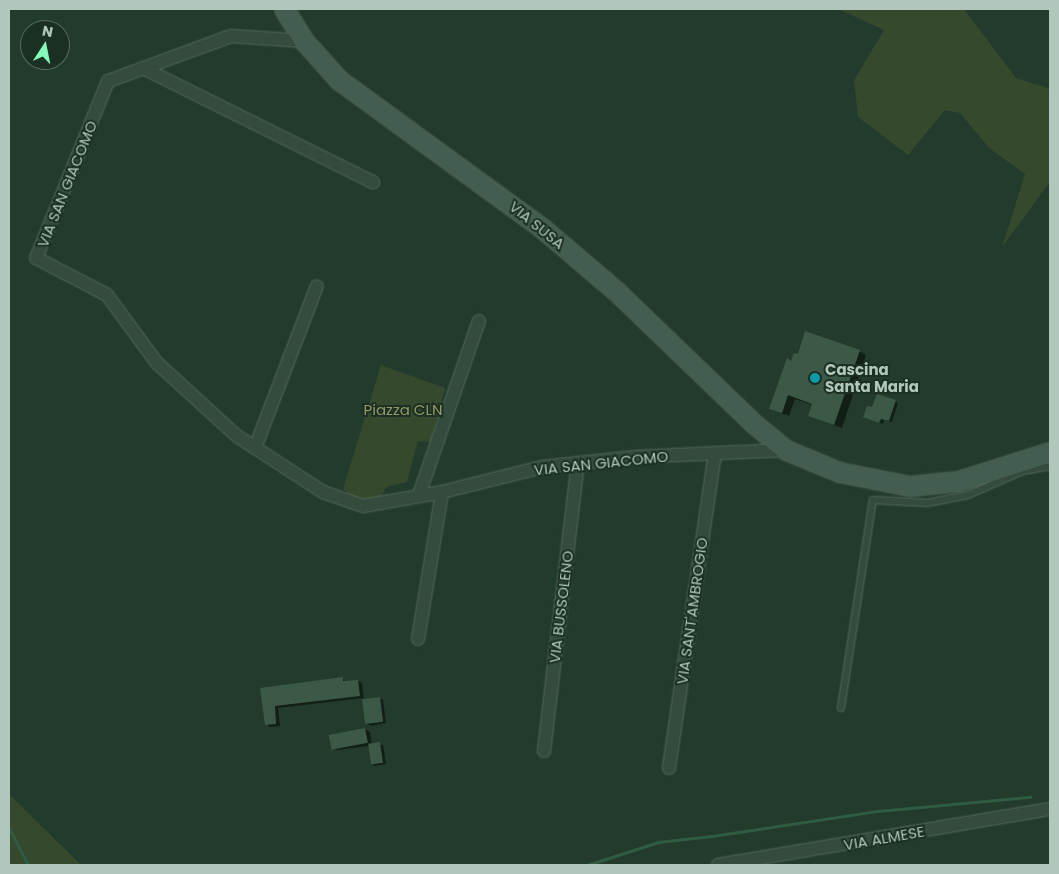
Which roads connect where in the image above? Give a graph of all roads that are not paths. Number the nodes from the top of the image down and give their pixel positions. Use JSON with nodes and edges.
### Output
{"nodes":[{"id":1,"x":284,"y":9,"type":"edge"},
{"id":2,"x":304,"y":41,"type":"junction"},
{"id":3,"x":143,"y":68,"type":"junction"},
{"id":4,"x":373,"y":182,"type":"dead end"},
{"id":5,"x":317,"y":286,"type":"dead end"},
{"id":6,"x":479,"y":321,"type":"dead end"},
{"id":7,"x":255,"y":448,"type":"junction"},
{"id":8,"x":786,"y":450,"type":"junction"},
{"id":9,"x":1050,"y":452,"type":"edge"},
{"id":10,"x":714,"y":454,"type":"junction"},
{"id":11,"x":578,"y":463,"type":"junction"},
{"id":12,"x":1050,"y":466,"type":"edge"},
{"id":13,"x":442,"y":492,"type":"junction"},
{"id":14,"x":419,"y":495,"type":"junction"},
{"id":15,"x":418,"y":639,"type":"dead end"},
{"id":16,"x":840,"y":708,"type":"dead end"},
{"id":17,"x":544,"y":751,"type":"dead end"},
{"id":18,"x":669,"y":768,"type":"dead end"},
{"id":19,"x":1050,"y":809,"type":"edge"},
{"id":20,"x":718,"y":865,"type":"edge"}],
"edges":[{"from":1,"to":2,"type":"main road","name":"VIA SUSA"},
{"from":2,"to":3,"type":"street","name":"VIA SAN GIACOMO"},
{"from":2,"to":8,"type":"main road","name":"VIA SUSA"},
{"from":3,"to":4,"type":"street"},
{"from":3,"to":7,"type":"street","name":"VIA SAN GIACOMO"},
{"from":5,"to":7,"type":"street"},
{"from":6,"to":14,"type":"street"},
{"from":7,"to":14,"type":"street","name":"VIA SAN GIACOMO"},
{"from":8,"to":9,"type":"main road","name":"VIA SUSA"},
{"from":8,"to":10,"type":"street","name":"VIA SAN GIACOMO"},
{"from":10,"to":11,"type":"street","name":"VIA SAN GIACOMO"},
{"from":10,"to":18,"type":"street","name":"VIA SANT'AMBROGIO"},
{"from":11,"to":13,"type":"street","name":"VIA SAN GIACOMO"},
{"from":11,"to":17,"type":"street","name":"VIA BUSSOLENO"},
{"from":12,"to":16,"type":"lane"},
{"from":13,"to":14,"type":"street","name":"VIA SAN GIACOMO"},
{"from":13,"to":15,"type":"street"},
{"from":19,"to":20,"type":"street","name":"VIA ALMESE"}]}
